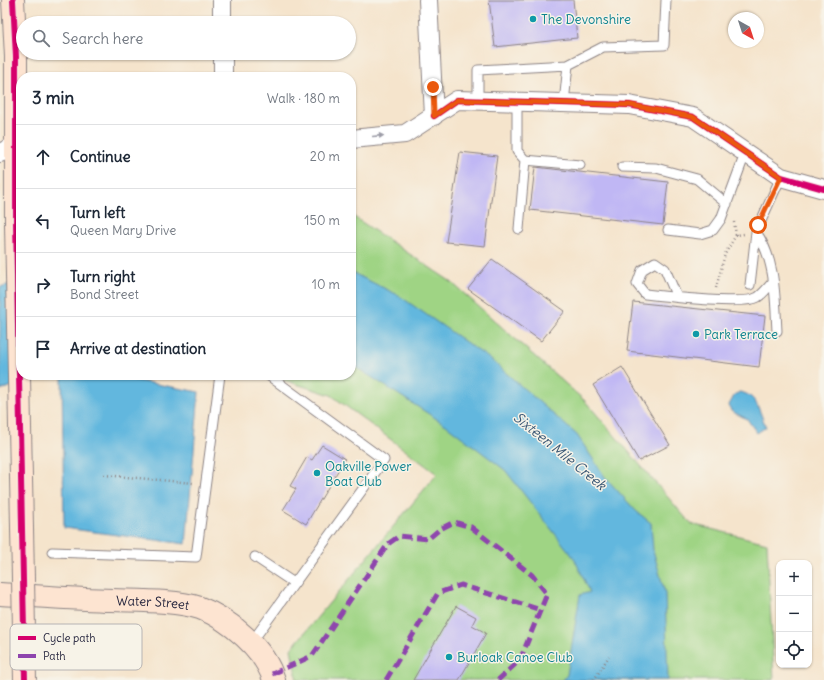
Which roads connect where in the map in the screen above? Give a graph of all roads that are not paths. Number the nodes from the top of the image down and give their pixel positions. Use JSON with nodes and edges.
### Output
{"nodes":[{"id":1,"x":13,"y":0,"type":"edge"},
{"id":2,"x":222,"y":0,"type":"edge"},
{"id":3,"x":428,"y":0,"type":"edge"},
{"id":4,"x":666,"y":0,"type":"edge"},
{"id":5,"x":222,"y":16,"type":"edge"},
{"id":6,"x":223,"y":60,"type":"edge"},
{"id":7,"x":568,"y":65,"type":"junction"},
{"id":8,"x":223,"y":72,"type":"edge"},
{"id":9,"x":478,"y":101,"type":"junction"},
{"id":10,"x":517,"y":102,"type":"junction"},
{"id":11,"x":564,"y":103,"type":"junction"},
{"id":12,"x":434,"y":116,"type":"junction"},
{"id":13,"x":356,"y":139,"type":"edge"},
{"id":14,"x":12,"y":148,"type":"edge"},
{"id":15,"x":745,"y":154,"type":"junction"},
{"id":16,"x":525,"y":160,"type":"junction"},
{"id":17,"x":580,"y":165,"type":"dead end"},
{"id":18,"x":622,"y":167,"type":"dead end"},
{"id":19,"x":781,"y":177,"type":"junction"},
{"id":20,"x":824,"y":189,"type":"edge"},
{"id":21,"x":727,"y":204,"type":"junction"},
{"id":22,"x":16,"y":224,"type":"edge"},
{"id":23,"x":519,"y":229,"type":"dead end"},
{"id":24,"x":668,"y":230,"type":"dead end"},
{"id":25,"x":756,"y":232,"type":"junction"},
{"id":26,"x":773,"y":282,"type":"junction"},
{"id":27,"x":750,"y":285,"type":"dead end"},
{"id":28,"x":677,"y":297,"type":"junction"},
{"id":29,"x":777,"y":331,"type":"dead end"},
{"id":30,"x":19,"y":380,"type":"edge"},
{"id":31,"x":219,"y":380,"type":"edge"},
{"id":32,"x":275,"y":380,"type":"edge"},
{"id":33,"x":52,"y":552,"type":"dead end"},
{"id":34,"x":255,"y":557,"type":"dead end"},
{"id":35,"x":294,"y":584,"type":"junction"},
{"id":36,"x":0,"y":594,"type":"edge"},
{"id":37,"x":24,"y":624,"type":"edge"},
{"id":38,"x":251,"y":643,"type":"junction"},
{"id":39,"x":25,"y":670,"type":"edge"},
{"id":40,"x":25,"y":680,"type":"edge"},
{"id":41,"x":274,"y":680,"type":"edge"}],
"edges":[{"from":1,"to":14,"type":"street"},
{"from":2,"to":5,"type":"street"},
{"from":3,"to":12,"type":"street"},
{"from":4,"to":7,"type":"lane"},
{"from":6,"to":8,"type":"street"},
{"from":7,"to":9,"type":"lane"},
{"from":7,"to":11,"type":"lane"},
{"from":9,"to":10,"type":"street"},
{"from":9,"to":12,"type":"street"},
{"from":10,"to":11,"type":"street"},
{"from":10,"to":16,"type":"lane"},
{"from":11,"to":15,"type":"street"},
{"from":13,"to":12,"type":"street","one_way":true},
{"from":14,"to":22,"type":"street","bridge":true},
{"from":15,"to":19,"type":"street"},
{"from":15,"to":21,"type":"lane"},
{"from":16,"to":17,"type":"lane"},
{"from":16,"to":23,"type":"lane"},
{"from":18,"to":21,"type":"lane"},
{"from":19,"to":20,"type":"street"},
{"from":19,"to":25,"type":"lane"},
{"from":21,"to":24,"type":"lane"},
{"from":25,"to":26,"type":"lane"},
{"from":25,"to":27,"type":"lane"},
{"from":26,"to":28,"type":"lane"},
{"from":26,"to":29,"type":"lane"},
{"from":28,"to":28,"type":"lane"},
{"from":30,"to":37,"type":"street","bridge":true},
{"from":31,"to":33,"type":"lane"},
{"from":32,"to":35,"type":"lane"},
{"from":34,"to":35,"type":"lane"},
{"from":35,"to":38,"type":"lane"},
{"from":36,"to":38,"type":"street","name":"Water Street"},
{"from":38,"to":41,"type":"street","name":"Water Street"},
{"from":39,"to":40,"type":"street","bridge":true}]}
